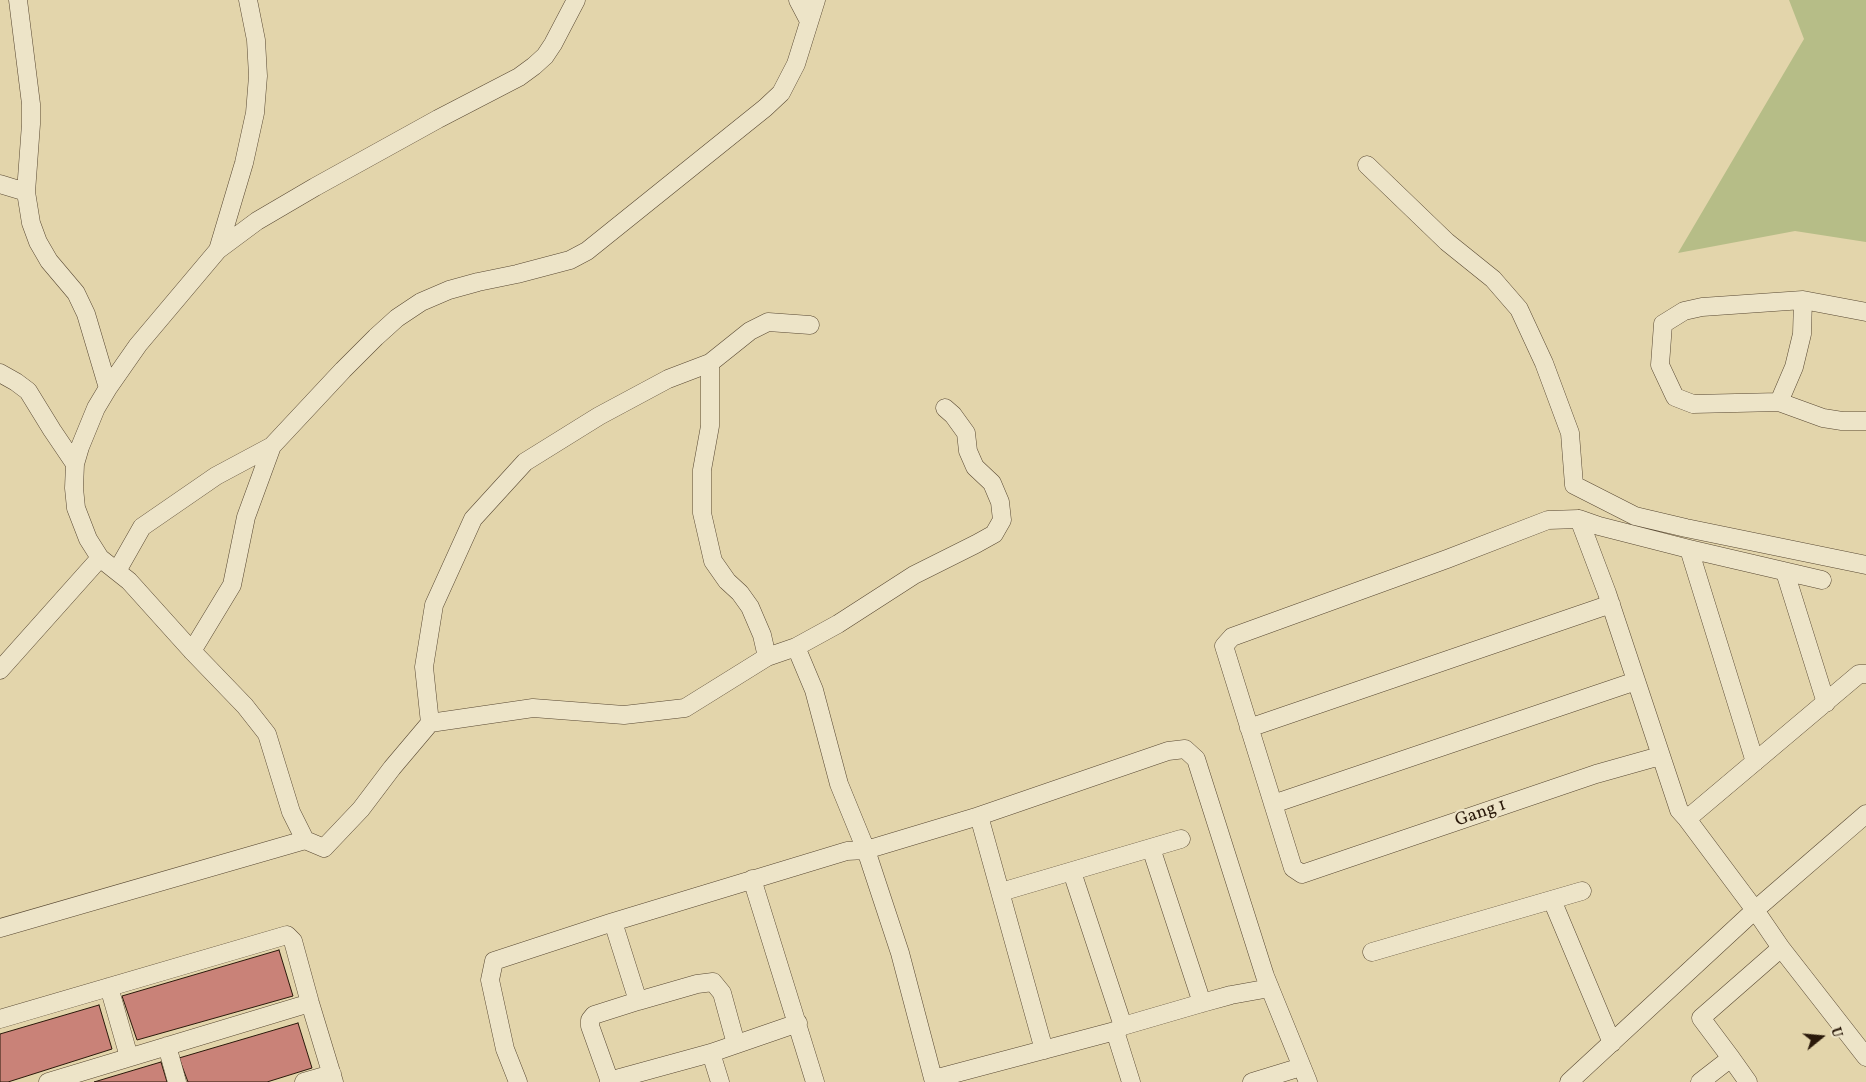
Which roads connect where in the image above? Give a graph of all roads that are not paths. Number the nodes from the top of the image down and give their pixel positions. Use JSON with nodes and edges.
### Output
{"nodes":[{"id":1,"x":18,"y":0,"type":"edge"},
{"id":2,"x":248,"y":0,"type":"edge"},
{"id":3,"x":576,"y":0,"type":"edge"},
{"id":4,"x":798,"y":0,"type":"edge"},
{"id":5,"x":816,"y":0,"type":"edge"},
{"id":6,"x":809,"y":21,"type":"junction"},
{"id":7,"x":1366,"y":164,"type":"dead end"},
{"id":8,"x":0,"y":184,"type":"edge"},
{"id":9,"x":26,"y":192,"type":"junction"},
{"id":10,"x":218,"y":250,"type":"junction"},
{"id":11,"x":1803,"y":300,"type":"junction"},
{"id":12,"x":1866,"y":312,"type":"edge"},
{"id":13,"x":810,"y":325,"type":"dead end"},
{"id":14,"x":710,"y":363,"type":"junction"},
{"id":15,"x":0,"y":374,"type":"edge"},
{"id":16,"x":108,"y":388,"type":"junction"},
{"id":17,"x":1779,"y":402,"type":"junction"},
{"id":18,"x":945,"y":408,"type":"dead end"},
{"id":19,"x":1866,"y":421,"type":"edge"},
{"id":20,"x":272,"y":446,"type":"junction"},
{"id":21,"x":75,"y":464,"type":"junction"},
{"id":22,"x":1579,"y":519,"type":"junction"},
{"id":23,"x":1689,"y":549,"type":"junction"},
{"id":24,"x":100,"y":558,"type":"junction"},
{"id":25,"x":1866,"y":565,"type":"edge"},
{"id":26,"x":117,"y":571,"type":"junction"},
{"id":27,"x":1785,"y":572,"type":"junction"},
{"id":28,"x":1822,"y":580,"type":"dead end"},
{"id":29,"x":1611,"y":604,"type":"junction"},
{"id":30,"x":796,"y":647,"type":"junction"},
{"id":31,"x":192,"y":651,"type":"junction"},
{"id":32,"x":767,"y":657,"type":"junction"},
{"id":33,"x":0,"y":670,"type":"edge"},
{"id":34,"x":1866,"y":674,"type":"edge"},
{"id":35,"x":1636,"y":682,"type":"junction"},
{"id":36,"x":1826,"y":702,"type":"junction"},
{"id":37,"x":430,"y":723,"type":"junction"},
{"id":38,"x":1249,"y":728,"type":"junction"},
{"id":39,"x":1660,"y":756,"type":"junction"},
{"id":40,"x":1755,"y":762,"type":"junction"},
{"id":41,"x":1272,"y":804,"type":"junction"},
{"id":42,"x":1866,"y":814,"type":"edge"},
{"id":43,"x":979,"y":816,"type":"junction"},
{"id":44,"x":1687,"y":819,"type":"junction"},
{"id":45,"x":305,"y":840,"type":"junction"},
{"id":46,"x":1181,"y":840,"type":"dead end"},
{"id":47,"x":1151,"y":848,"type":"junction"},
{"id":48,"x":866,"y":850,"type":"junction"},
{"id":49,"x":1072,"y":872,"type":"junction"},
{"id":50,"x":752,"y":880,"type":"junction"},
{"id":51,"x":1582,"y":891,"type":"dead end"},
{"id":52,"x":1001,"y":892,"type":"junction"},
{"id":53,"x":1552,"y":900,"type":"junction"},
{"id":54,"x":1755,"y":910,"type":"junction"},
{"id":55,"x":613,"y":922,"type":"junction"},
{"id":56,"x":0,"y":928,"type":"edge"},
{"id":57,"x":1781,"y":948,"type":"junction"},
{"id":58,"x":1372,"y":952,"type":"dead end"},
{"id":59,"x":109,"y":987,"type":"junction"},
{"id":60,"x":1270,"y":988,"type":"junction"},
{"id":61,"x":638,"y":1001,"type":"junction"},
{"id":62,"x":310,"y":1003,"type":"junction"},
{"id":63,"x":1202,"y":1003,"type":"junction"},
{"id":64,"x":0,"y":1019,"type":"edge"},
{"id":65,"x":798,"y":1023,"type":"junction"},
{"id":66,"x":1119,"y":1029,"type":"junction"},
{"id":67,"x":1612,"y":1043,"type":"junction"},
{"id":68,"x":736,"y":1044,"type":"junction"},
{"id":69,"x":167,"y":1046,"type":"junction"},
{"id":70,"x":1044,"y":1050,"type":"junction"},
{"id":71,"x":711,"y":1053,"type":"junction"},
{"id":72,"x":130,"y":1057,"type":"junction"},
{"id":73,"x":1866,"y":1057,"type":"edge"},
{"id":74,"x":1731,"y":1058,"type":"junction"},
{"id":75,"x":1304,"y":1074,"type":"edge"},
{"id":76,"x":333,"y":1078,"type":"edge"},
{"id":77,"x":609,"y":1081,"type":"edge"},
{"id":78,"x":934,"y":1081,"type":"edge"},
{"id":79,"x":48,"y":1082,"type":"edge"},
{"id":80,"x":178,"y":1082,"type":"edge"},
{"id":81,"x":304,"y":1082,"type":"edge"},
{"id":82,"x":518,"y":1082,"type":"edge"},
{"id":83,"x":720,"y":1082,"type":"edge"},
{"id":84,"x":815,"y":1082,"type":"edge"},
{"id":85,"x":1131,"y":1082,"type":"edge"},
{"id":86,"x":1252,"y":1082,"type":"edge"},
{"id":87,"x":1569,"y":1082,"type":"edge"},
{"id":88,"x":1700,"y":1082,"type":"edge"},
{"id":89,"x":1748,"y":1082,"type":"edge"}],
"edges":[{"from":1,"to":9,"type":"street"},
{"from":2,"to":10,"type":"street"},
{"from":3,"to":10,"type":"street"},
{"from":4,"to":6,"type":"street"},
{"from":5,"to":6,"type":"street"},
{"from":6,"to":20,"type":"street"},
{"from":7,"to":25,"type":"street"},
{"from":8,"to":9,"type":"street"},
{"from":9,"to":16,"type":"street"},
{"from":10,"to":16,"type":"street"},
{"from":11,"to":12,"type":"street"},
{"from":11,"to":17,"type":"street"},
{"from":11,"to":17,"type":"street"},
{"from":13,"to":14,"type":"street"},
{"from":14,"to":32,"type":"street"},
{"from":14,"to":37,"type":"street"},
{"from":15,"to":21,"type":"street"},
{"from":16,"to":21,"type":"street"},
{"from":17,"to":19,"type":"street"},
{"from":18,"to":30,"type":"street"},
{"from":20,"to":26,"type":"street"},
{"from":20,"to":31,"type":"street"},
{"from":21,"to":24,"type":"street"},
{"from":22,"to":23,"type":"street"},
{"from":22,"to":29,"type":"street"},
{"from":22,"to":38,"type":"street"},
{"from":23,"to":27,"type":"street"},
{"from":23,"to":40,"type":"street"},
{"from":24,"to":26,"type":"street"},
{"from":24,"to":33,"type":"street"},
{"from":26,"to":31,"type":"street"},
{"from":27,"to":28,"type":"street"},
{"from":27,"to":36,"type":"street"},
{"from":29,"to":35,"type":"street"},
{"from":29,"to":38,"type":"street"},
{"from":30,"to":32,"type":"street"},
{"from":30,"to":48,"type":"street"},
{"from":31,"to":45,"type":"street"},
{"from":32,"to":37,"type":"street"},
{"from":34,"to":36,"type":"street"},
{"from":35,"to":39,"type":"street"},
{"from":35,"to":41,"type":"street"},
{"from":36,"to":40,"type":"street"},
{"from":37,"to":45,"type":"street"},
{"from":38,"to":41,"type":"street"},
{"from":39,"to":41,"type":"street","name":"Gang 1"},
{"from":39,"to":44,"type":"street"},
{"from":40,"to":44,"type":"street"},
{"from":42,"to":54,"type":"street"},
{"from":43,"to":48,"type":"street"},
{"from":43,"to":52,"type":"street"},
{"from":43,"to":60,"type":"street"},
{"from":44,"to":54,"type":"street"},
{"from":45,"to":56,"type":"street"},
{"from":46,"to":47,"type":"street"},
{"from":47,"to":49,"type":"street"},
{"from":47,"to":63,"type":"street"},
{"from":48,"to":50,"type":"street"},
{"from":48,"to":78,"type":"street"},
{"from":49,"to":52,"type":"street"},
{"from":49,"to":66,"type":"street"},
{"from":50,"to":55,"type":"street"},
{"from":50,"to":65,"type":"street"},
{"from":51,"to":53,"type":"street"},
{"from":52,"to":70,"type":"street"},
{"from":53,"to":58,"type":"street"},
{"from":53,"to":67,"type":"street"},
{"from":54,"to":57,"type":"street"},
{"from":54,"to":67,"type":"street"},
{"from":55,"to":61,"type":"street"},
{"from":55,"to":82,"type":"street"},
{"from":57,"to":73,"type":"street"},
{"from":57,"to":74,"type":"street"},
{"from":59,"to":62,"type":"street"},
{"from":59,"to":64,"type":"street"},
{"from":59,"to":72,"type":"street"},
{"from":60,"to":63,"type":"street"},
{"from":60,"to":75,"type":"street"},
{"from":61,"to":68,"type":"street"},
{"from":61,"to":77,"type":"street"},
{"from":62,"to":69,"type":"street"},
{"from":62,"to":76,"type":"street"},
{"from":63,"to":66,"type":"street"},
{"from":65,"to":68,"type":"street"},
{"from":65,"to":84,"type":"street"},
{"from":66,"to":70,"type":"street"},
{"from":66,"to":85,"type":"street"},
{"from":67,"to":87,"type":"street"},
{"from":68,"to":71,"type":"street"},
{"from":69,"to":72,"type":"street"},
{"from":69,"to":80,"type":"street"},
{"from":70,"to":78,"type":"street"},
{"from":71,"to":77,"type":"street"},
{"from":71,"to":83,"type":"street"},
{"from":72,"to":79,"type":"street"},
{"from":74,"to":88,"type":"street"},
{"from":74,"to":89,"type":"street"},
{"from":75,"to":86,"type":"street"},
{"from":76,"to":81,"type":"street"}]}
